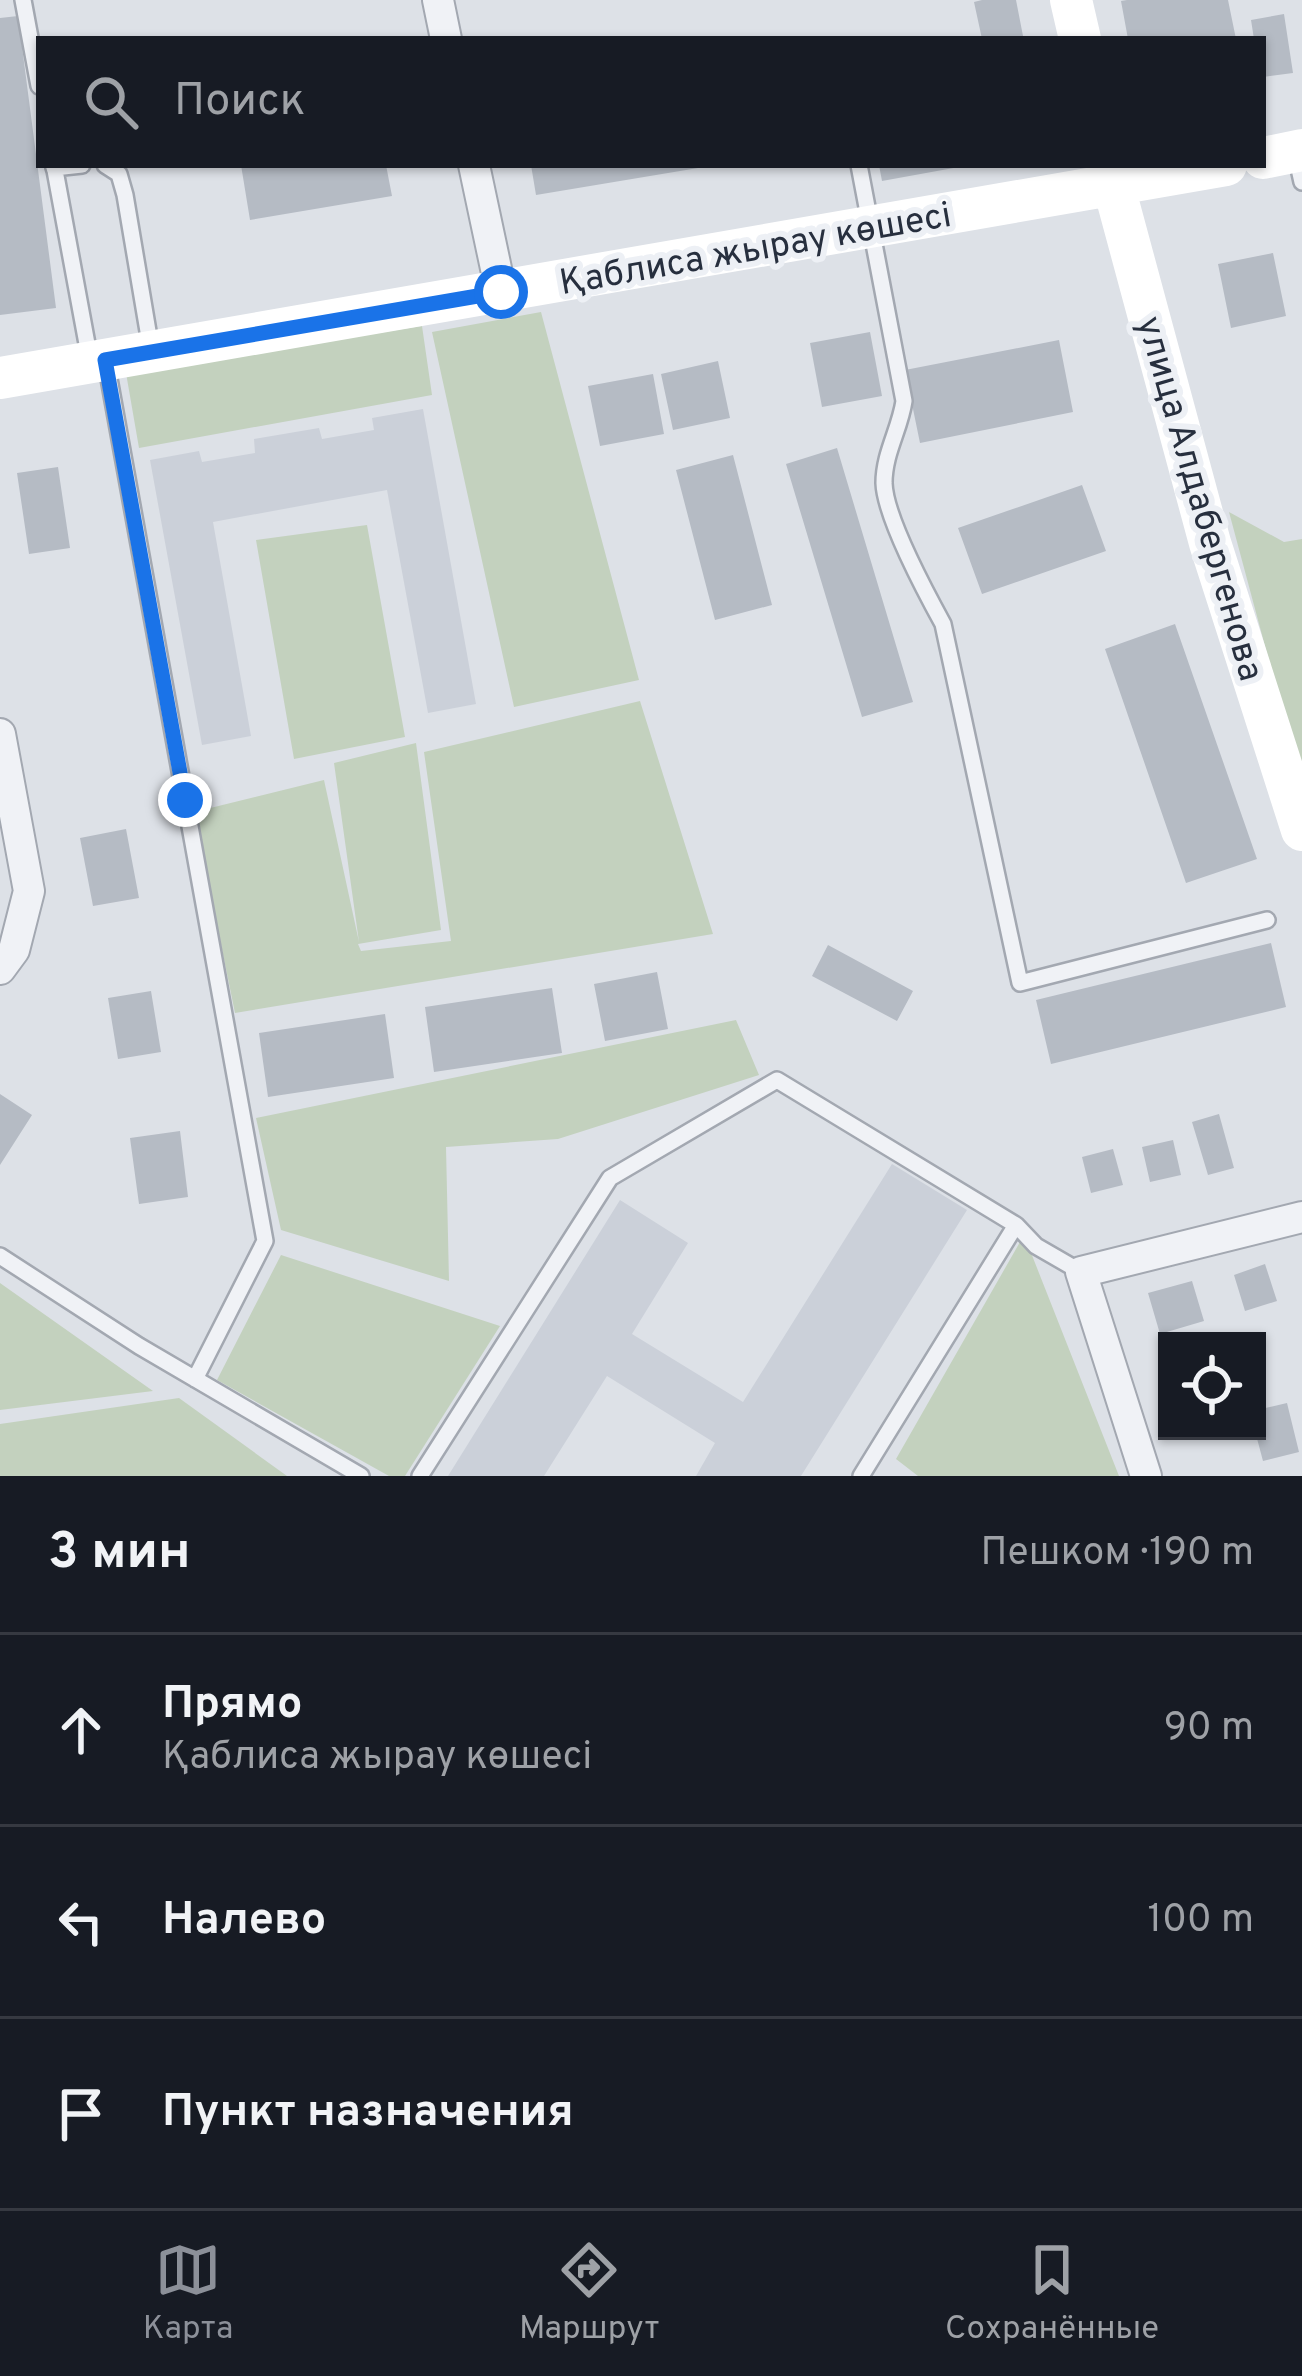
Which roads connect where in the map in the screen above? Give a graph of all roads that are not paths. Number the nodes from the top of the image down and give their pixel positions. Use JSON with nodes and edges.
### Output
{"nodes":[{"id":1,"x":23,"y":0,"type":"edge"},
{"id":2,"x":438,"y":0,"type":"edge"},
{"id":3,"x":1071,"y":0,"type":"edge"},
{"id":4,"x":445,"y":36,"type":"edge"},
{"id":5,"x":1079,"y":36,"type":"edge"},
{"id":6,"x":36,"y":70,"type":"edge"},
{"id":7,"x":54,"y":168,"type":"edge"},
{"id":8,"x":109,"y":168,"type":"edge"},
{"id":9,"x":475,"y":168,"type":"edge"},
{"id":10,"x":860,"y":168,"type":"edge"},
{"id":11,"x":1195,"y":168,"type":"edge"},
{"id":12,"x":1111,"y":176,"type":"edge"},
{"id":13,"x":869,"y":226,"type":"junction"},
{"id":14,"x":501,"y":292,"type":"junction"},
{"id":15,"x":152,"y":352,"type":"junction"},
{"id":16,"x":98,"y":361,"type":"junction"},
{"id":17,"x":0,"y":378,"type":"edge"},
{"id":18,"x":0,"y":734,"type":"edge"},
{"id":19,"x":1292,"y":766,"type":"edge"},
{"id":20,"x":1302,"y":830,"type":"edge"},
{"id":21,"x":14,"y":894,"type":"edge"},
{"id":22,"x":1267,"y":920,"type":"dead end"},
{"id":23,"x":0,"y":969,"type":"edge"},
{"id":24,"x":1302,"y":1217,"type":"edge"},
{"id":25,"x":1016,"y":1225,"type":"junction"},
{"id":26,"x":0,"y":1256,"type":"edge"},
{"id":27,"x":1081,"y":1272,"type":"junction"},
{"id":28,"x":195,"y":1378,"type":"junction"},
{"id":29,"x":865,"y":1474,"type":"edge"},
{"id":30,"x":361,"y":1476,"type":"edge"},
{"id":31,"x":420,"y":1476,"type":"edge"},
{"id":32,"x":1146,"y":1476,"type":"edge"}],
"edges":[{"from":1,"to":6,"type":"lane"},
{"from":2,"to":4,"type":"street"},
{"from":3,"to":5,"type":"street"},
{"from":7,"to":16,"type":"lane"},
{"from":8,"to":15,"type":"lane"},
{"from":9,"to":14,"type":"street"},
{"from":10,"to":13,"type":"lane"},
{"from":11,"to":12,"type":"street","name":"Қаблиса жырау көшесі"},
{"from":12,"to":13,"type":"street","name":"Қаблиса жырау көшесі"},
{"from":12,"to":19,"type":"street","name":"улица Алдабергенова"},
{"from":13,"to":14,"type":"street","name":"Қаблиса жырау көшесі"},
{"from":13,"to":22,"type":"lane"},
{"from":14,"to":15,"type":"street","name":"Қаблиса жырау көшесі"},
{"from":15,"to":16,"type":"street","name":"Қаблиса жырау көшесі"},
{"from":16,"to":17,"type":"street","name":"Қаблиса жырау көшесі"},
{"from":16,"to":28,"type":"lane"},
{"from":18,"to":21,"type":"street"},
{"from":19,"to":20,"type":"street","name":"улица Алдабергенова"},
{"from":21,"to":23,"type":"street"},
{"from":24,"to":27,"type":"street"},
{"from":25,"to":27,"type":"lane"},
{"from":25,"to":29,"type":"lane"},
{"from":25,"to":31,"type":"lane"},
{"from":26,"to":28,"type":"lane"},
{"from":27,"to":32,"type":"street"},
{"from":28,"to":30,"type":"lane"}]}
